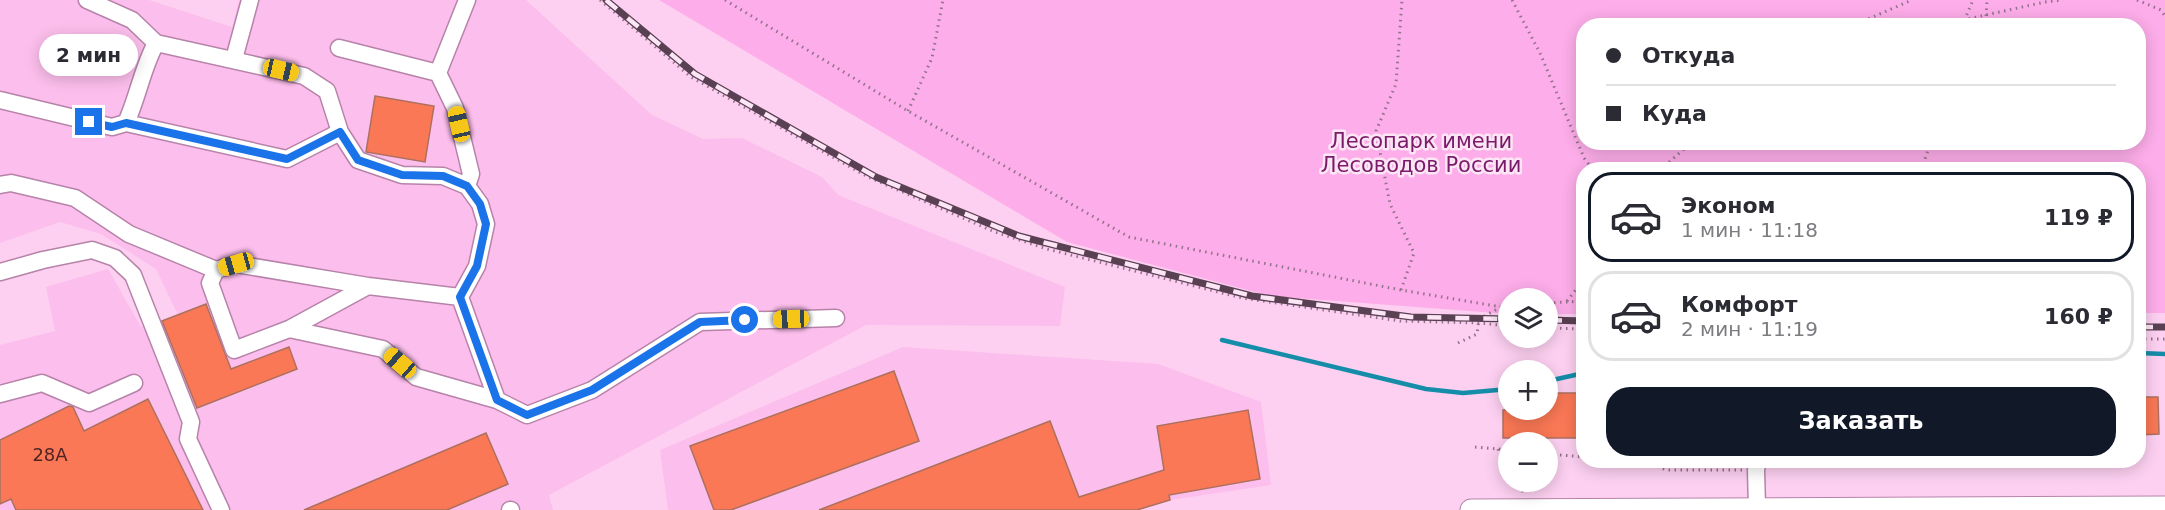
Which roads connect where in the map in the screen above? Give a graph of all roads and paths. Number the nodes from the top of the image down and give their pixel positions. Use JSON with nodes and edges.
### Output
{"nodes":[{"id":1,"x":87,"y":0,"type":"edge"},
{"id":2,"x":250,"y":0,"type":"edge"},
{"id":3,"x":467,"y":0,"type":"edge"},
{"id":4,"x":600,"y":0,"type":"edge"},
{"id":5,"x":725,"y":0,"type":"edge"},
{"id":6,"x":944,"y":0,"type":"edge"},
{"id":7,"x":1402,"y":0,"type":"edge"},
{"id":8,"x":1512,"y":0,"type":"edge"},
{"id":9,"x":1912,"y":0,"type":"edge"},
{"id":10,"x":1973,"y":0,"type":"edge"},
{"id":11,"x":1987,"y":0,"type":"edge"},
{"id":12,"x":2063,"y":0,"type":"edge"},
{"id":13,"x":2137,"y":0,"type":"edge"},
{"id":14,"x":2044,"y":1,"type":"edge"},
{"id":15,"x":2163,"y":10,"type":"edge"},
{"id":16,"x":1986,"y":15,"type":"junction"},
{"id":17,"x":2165,"y":16,"type":"edge"},
{"id":18,"x":1870,"y":18,"type":"edge"},
{"id":19,"x":1964,"y":18,"type":"edge"},
{"id":20,"x":1972,"y":18,"type":"edge"},
{"id":21,"x":156,"y":43,"type":"junction"},
{"id":22,"x":339,"y":48,"type":"dead end"},
{"id":23,"x":234,"y":59,"type":"junction"},
{"id":24,"x":438,"y":73,"type":"junction"},
{"id":25,"x":0,"y":100,"type":"edge"},
{"id":26,"x":908,"y":111,"type":"junction"},
{"id":27,"x":126,"y":123,"type":"junction"},
{"id":28,"x":340,"y":132,"type":"junction"},
{"id":29,"x":1576,"y":139,"type":"edge"},
{"id":30,"x":1683,"y":150,"type":"edge"},
{"id":31,"x":1669,"y":162,"type":"edge"},
{"id":32,"x":0,"y":185,"type":"edge"},
{"id":33,"x":467,"y":186,"type":"junction"},
{"id":34,"x":216,"y":270,"type":"junction"},
{"id":35,"x":0,"y":272,"type":"edge"},
{"id":36,"x":368,"y":286,"type":"junction"},
{"id":37,"x":1401,"y":290,"type":"junction"},
{"id":38,"x":1576,"y":290,"type":"edge"},
{"id":39,"x":460,"y":297,"type":"junction"},
{"id":40,"x":1576,"y":301,"type":"edge"},
{"id":41,"x":1558,"y":302,"type":"edge"},
{"id":42,"x":1567,"y":302,"type":"junction"},
{"id":43,"x":1498,"y":306,"type":"edge"},
{"id":44,"x":1498,"y":309,"type":"edge"},
{"id":45,"x":836,"y":318,"type":"dead end"},
{"id":46,"x":1479,"y":323,"type":"junction"},
{"id":47,"x":1498,"y":325,"type":"edge"},
{"id":48,"x":1558,"y":328,"type":"edge"},
{"id":49,"x":289,"y":329,"type":"junction"},
{"id":50,"x":1576,"y":329,"type":"edge"},
{"id":51,"x":2146,"y":339,"type":"edge"},
{"id":52,"x":2165,"y":339,"type":"edge"},
{"id":53,"x":1458,"y":343,"type":"dead end"},
{"id":54,"x":134,"y":383,"type":"dead end"},
{"id":55,"x":0,"y":394,"type":"edge"},
{"id":56,"x":497,"y":400,"type":"junction"},
{"id":57,"x":1475,"y":447,"type":"dead end"},
{"id":58,"x":1498,"y":449,"type":"edge"},
{"id":59,"x":1558,"y":455,"type":"edge"},
{"id":60,"x":1576,"y":456,"type":"edge"},
{"id":61,"x":1661,"y":468,"type":"edge"},
{"id":62,"x":1702,"y":468,"type":"edge"},
{"id":63,"x":1757,"y":468,"type":"edge"},
{"id":64,"x":2165,"y":507,"type":"edge"},
{"id":65,"x":1757,"y":508,"type":"junction"},
{"id":66,"x":221,"y":510,"type":"edge"},
{"id":67,"x":1471,"y":510,"type":"edge"}],
"edges":[{"from":1,"to":21,"type":"lane"},
{"from":2,"to":23,"type":"lane"},
{"from":3,"to":24,"type":"lane"},
{"from":4,"to":46,"type":"path"},
{"from":5,"to":26,"type":"path"},
{"from":6,"to":26,"type":"path"},
{"from":7,"to":37,"type":"path"},
{"from":8,"to":29,"type":"path"},
{"from":9,"to":18,"type":"path"},
{"from":10,"to":19,"type":"path"},
{"from":11,"to":16,"type":"path"},
{"from":12,"to":14,"type":"path"},
{"from":13,"to":15,"type":"path"},
{"from":14,"to":16,"type":"path"},
{"from":15,"to":17,"type":"path"},
{"from":16,"to":20,"type":"path"},
{"from":21,"to":23,"type":"lane"},
{"from":21,"to":27,"type":"lane"},
{"from":22,"to":24,"type":"lane"},
{"from":23,"to":28,"type":"lane"},
{"from":24,"to":33,"type":"lane"},
{"from":25,"to":27,"type":"lane"},
{"from":26,"to":37,"type":"path"},
{"from":27,"to":28,"type":"lane"},
{"from":28,"to":33,"type":"lane"},
{"from":30,"to":31,"type":"path"},
{"from":32,"to":34,"type":"lane"},
{"from":33,"to":39,"type":"lane"},
{"from":34,"to":36,"type":"lane"},
{"from":34,"to":49,"type":"lane"},
{"from":35,"to":66,"type":"lane"},
{"from":36,"to":39,"type":"lane"},
{"from":36,"to":49,"type":"lane"},
{"from":37,"to":43,"type":"path"},
{"from":38,"to":42,"type":"path"},
{"from":39,"to":56,"type":"lane"},
{"from":40,"to":42,"type":"path"},
{"from":41,"to":42,"type":"path"},
{"from":44,"to":46,"type":"path"},
{"from":45,"to":56,"type":"lane"},
{"from":46,"to":47,"type":"path"},
{"from":46,"to":53,"type":"path"},
{"from":48,"to":50,"type":"path"},
{"from":49,"to":56,"type":"lane"},
{"from":51,"to":52,"type":"path"},
{"from":54,"to":55,"type":"lane"},
{"from":57,"to":58,"type":"path"},
{"from":59,"to":60,"type":"path"},
{"from":61,"to":62,"type":"path"},
{"from":63,"to":65,"type":"lane"},
{"from":64,"to":65,"type":"main road"},
{"from":65,"to":67,"type":"main road"}]}
